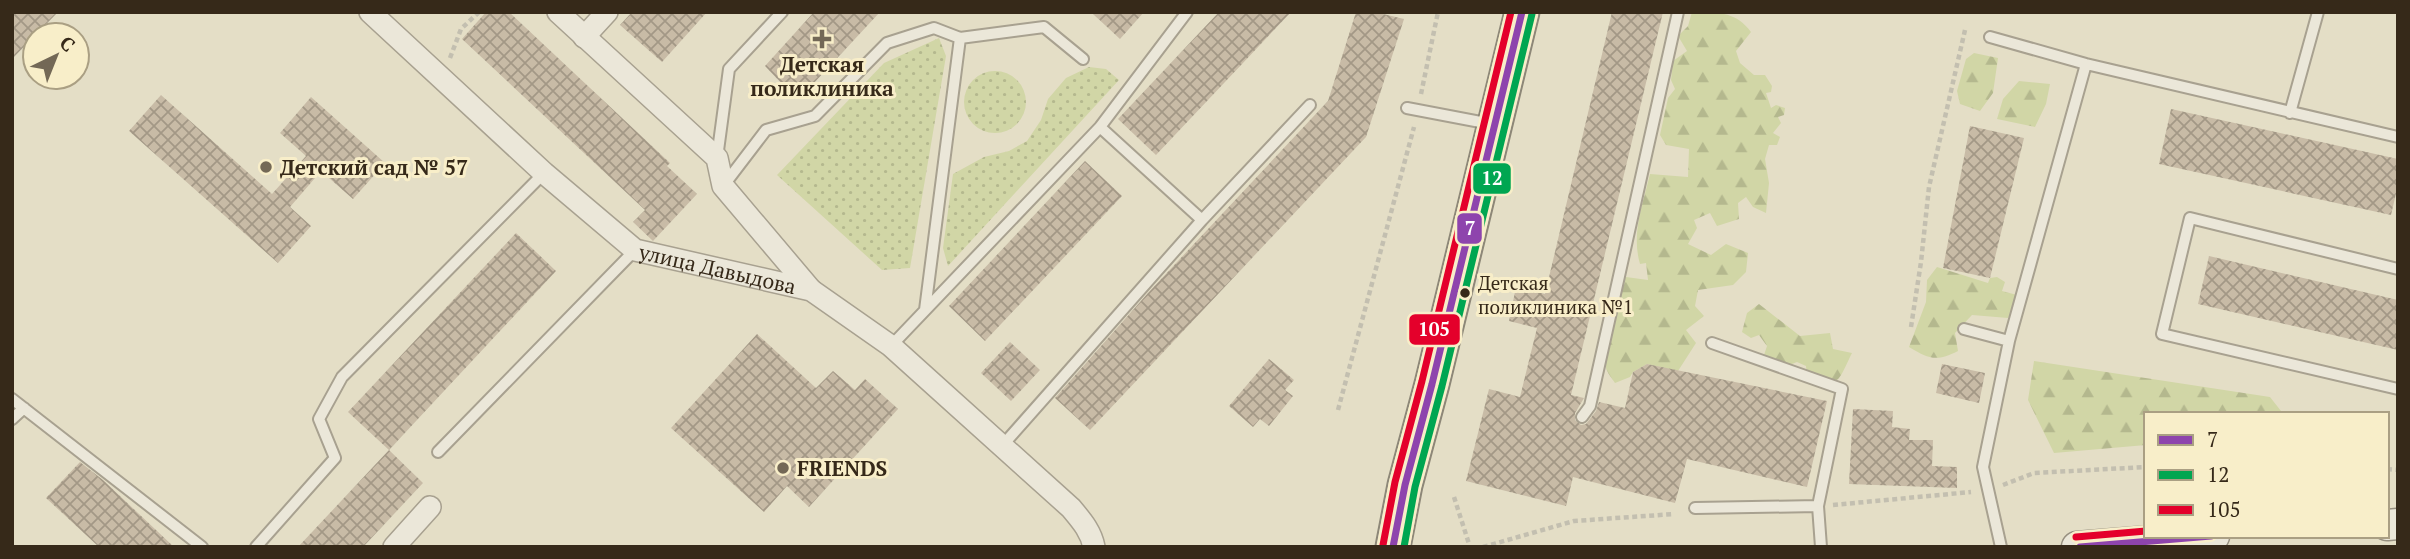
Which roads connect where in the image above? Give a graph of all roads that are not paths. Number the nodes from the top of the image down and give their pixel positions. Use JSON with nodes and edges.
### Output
{"nodes":[{"id":1,"x":370,"y":12,"type":"edge"},
{"id":2,"x":558,"y":12,"type":"edge"},
{"id":3,"x":607,"y":12,"type":"edge"},
{"id":4,"x":782,"y":12,"type":"edge"},
{"id":5,"x":1187,"y":12,"type":"edge"},
{"id":6,"x":1522,"y":12,"type":"edge"},
{"id":7,"x":1678,"y":12,"type":"edge"},
{"id":8,"x":2318,"y":12,"type":"edge"},
{"id":9,"x":584,"y":37,"type":"junction"},
{"id":10,"x":1990,"y":37,"type":"dead end"},
{"id":11,"x":960,"y":38,"type":"junction"},
{"id":12,"x":1083,"y":59,"type":"dead end"},
{"id":13,"x":2086,"y":64,"type":"junction"},
{"id":14,"x":1310,"y":105,"type":"dead end"},
{"id":15,"x":1413,"y":108,"type":"road end"},
{"id":16,"x":2290,"y":113,"type":"junction"},
{"id":17,"x":1494,"y":125,"type":"junction"},
{"id":18,"x":1100,"y":127,"type":"junction"},
{"id":19,"x":2398,"y":136,"type":"edge"},
{"id":20,"x":717,"y":158,"type":"junction"},
{"id":21,"x":544,"y":173,"type":"junction"},
{"id":22,"x":723,"y":186,"type":"junction"},
{"id":23,"x":1202,"y":220,"type":"junction"},
{"id":24,"x":635,"y":250,"type":"junction"},
{"id":25,"x":2398,"y":270,"type":"edge"},
{"id":26,"x":811,"y":290,"type":"junction"},
{"id":27,"x":925,"y":310,"type":"junction"},
{"id":28,"x":1964,"y":329,"type":"dead end"},
{"id":29,"x":2009,"y":341,"type":"junction"},
{"id":30,"x":1712,"y":343,"type":"dead end"},
{"id":31,"x":891,"y":346,"type":"junction"},
{"id":32,"x":2398,"y":389,"type":"edge"},
{"id":33,"x":12,"y":399,"type":"edge"},
{"id":34,"x":24,"y":408,"type":"junction"},
{"id":35,"x":1582,"y":417,"type":"dead end"},
{"id":36,"x":12,"y":419,"type":"edge"},
{"id":37,"x":1002,"y":446,"type":"junction"},
{"id":38,"x":438,"y":452,"type":"dead end"},
{"id":39,"x":1818,"y":506,"type":"junction"},
{"id":40,"x":430,"y":507,"type":"dead end"},
{"id":41,"x":1695,"y":508,"type":"dead end"},
{"id":42,"x":2199,"y":538,"type":"edge"},
{"id":43,"x":2162,"y":543,"type":"edge"},
{"id":44,"x":1092,"y":544,"type":"edge"},
{"id":45,"x":202,"y":547,"type":"edge"},
{"id":46,"x":256,"y":547,"type":"edge"},
{"id":47,"x":394,"y":547,"type":"edge"},
{"id":48,"x":1393,"y":547,"type":"edge"},
{"id":49,"x":1821,"y":547,"type":"edge"},
{"id":50,"x":2001,"y":547,"type":"edge"},
{"id":51,"x":2077,"y":547,"type":"edge"}],
"edges":[{"from":1,"to":21,"type":"street","name":"улица Давыдова"},
{"from":2,"to":9,"type":"street"},
{"from":3,"to":9,"type":"street"},
{"from":4,"to":20,"type":"lane"},
{"from":5,"to":18,"type":"lane"},
{"from":6,"to":17,"type":"main road"},
{"from":7,"to":35,"type":"lane"},
{"from":8,"to":16,"type":"lane"},
{"from":9,"to":20,"type":"street"},
{"from":10,"to":13,"type":"lane"},
{"from":11,"to":12,"type":"lane"},
{"from":11,"to":22,"type":"lane"},
{"from":11,"to":27,"type":"lane"},
{"from":13,"to":16,"type":"lane"},
{"from":13,"to":29,"type":"lane"},
{"from":14,"to":23,"type":"lane"},
{"from":15,"to":17,"type":"lane"},
{"from":16,"to":19,"type":"lane"},
{"from":17,"to":48,"type":"main road"},
{"from":18,"to":23,"type":"lane"},
{"from":18,"to":27,"type":"lane"},
{"from":20,"to":22,"type":"street"},
{"from":21,"to":24,"type":"street","name":"улица Давыдова"},
{"from":21,"to":46,"type":"lane"},
{"from":22,"to":26,"type":"street"},
{"from":23,"to":37,"type":"lane"},
{"from":24,"to":26,"type":"street","name":"улица Давыдова"},
{"from":24,"to":38,"type":"lane"},
{"from":25,"to":32,"type":"lane"},
{"from":26,"to":31,"type":"street","name":"улица Давыдова"},
{"from":27,"to":31,"type":"lane"},
{"from":28,"to":29,"type":"lane"},
{"from":29,"to":50,"type":"lane"},
{"from":30,"to":39,"type":"lane"},
{"from":31,"to":37,"type":"street","name":"улица Давыдова"},
{"from":33,"to":34,"type":"lane"},
{"from":34,"to":36,"type":"lane"},
{"from":34,"to":45,"type":"lane"},
{"from":37,"to":44,"type":"street","name":"улица Давыдова"},
{"from":39,"to":41,"type":"lane"},
{"from":39,"to":49,"type":"lane"},
{"from":40,"to":47,"type":"street"},
{"from":42,"to":43,"type":"main road"},
{"from":43,"to":51,"type":"main road"}]}
